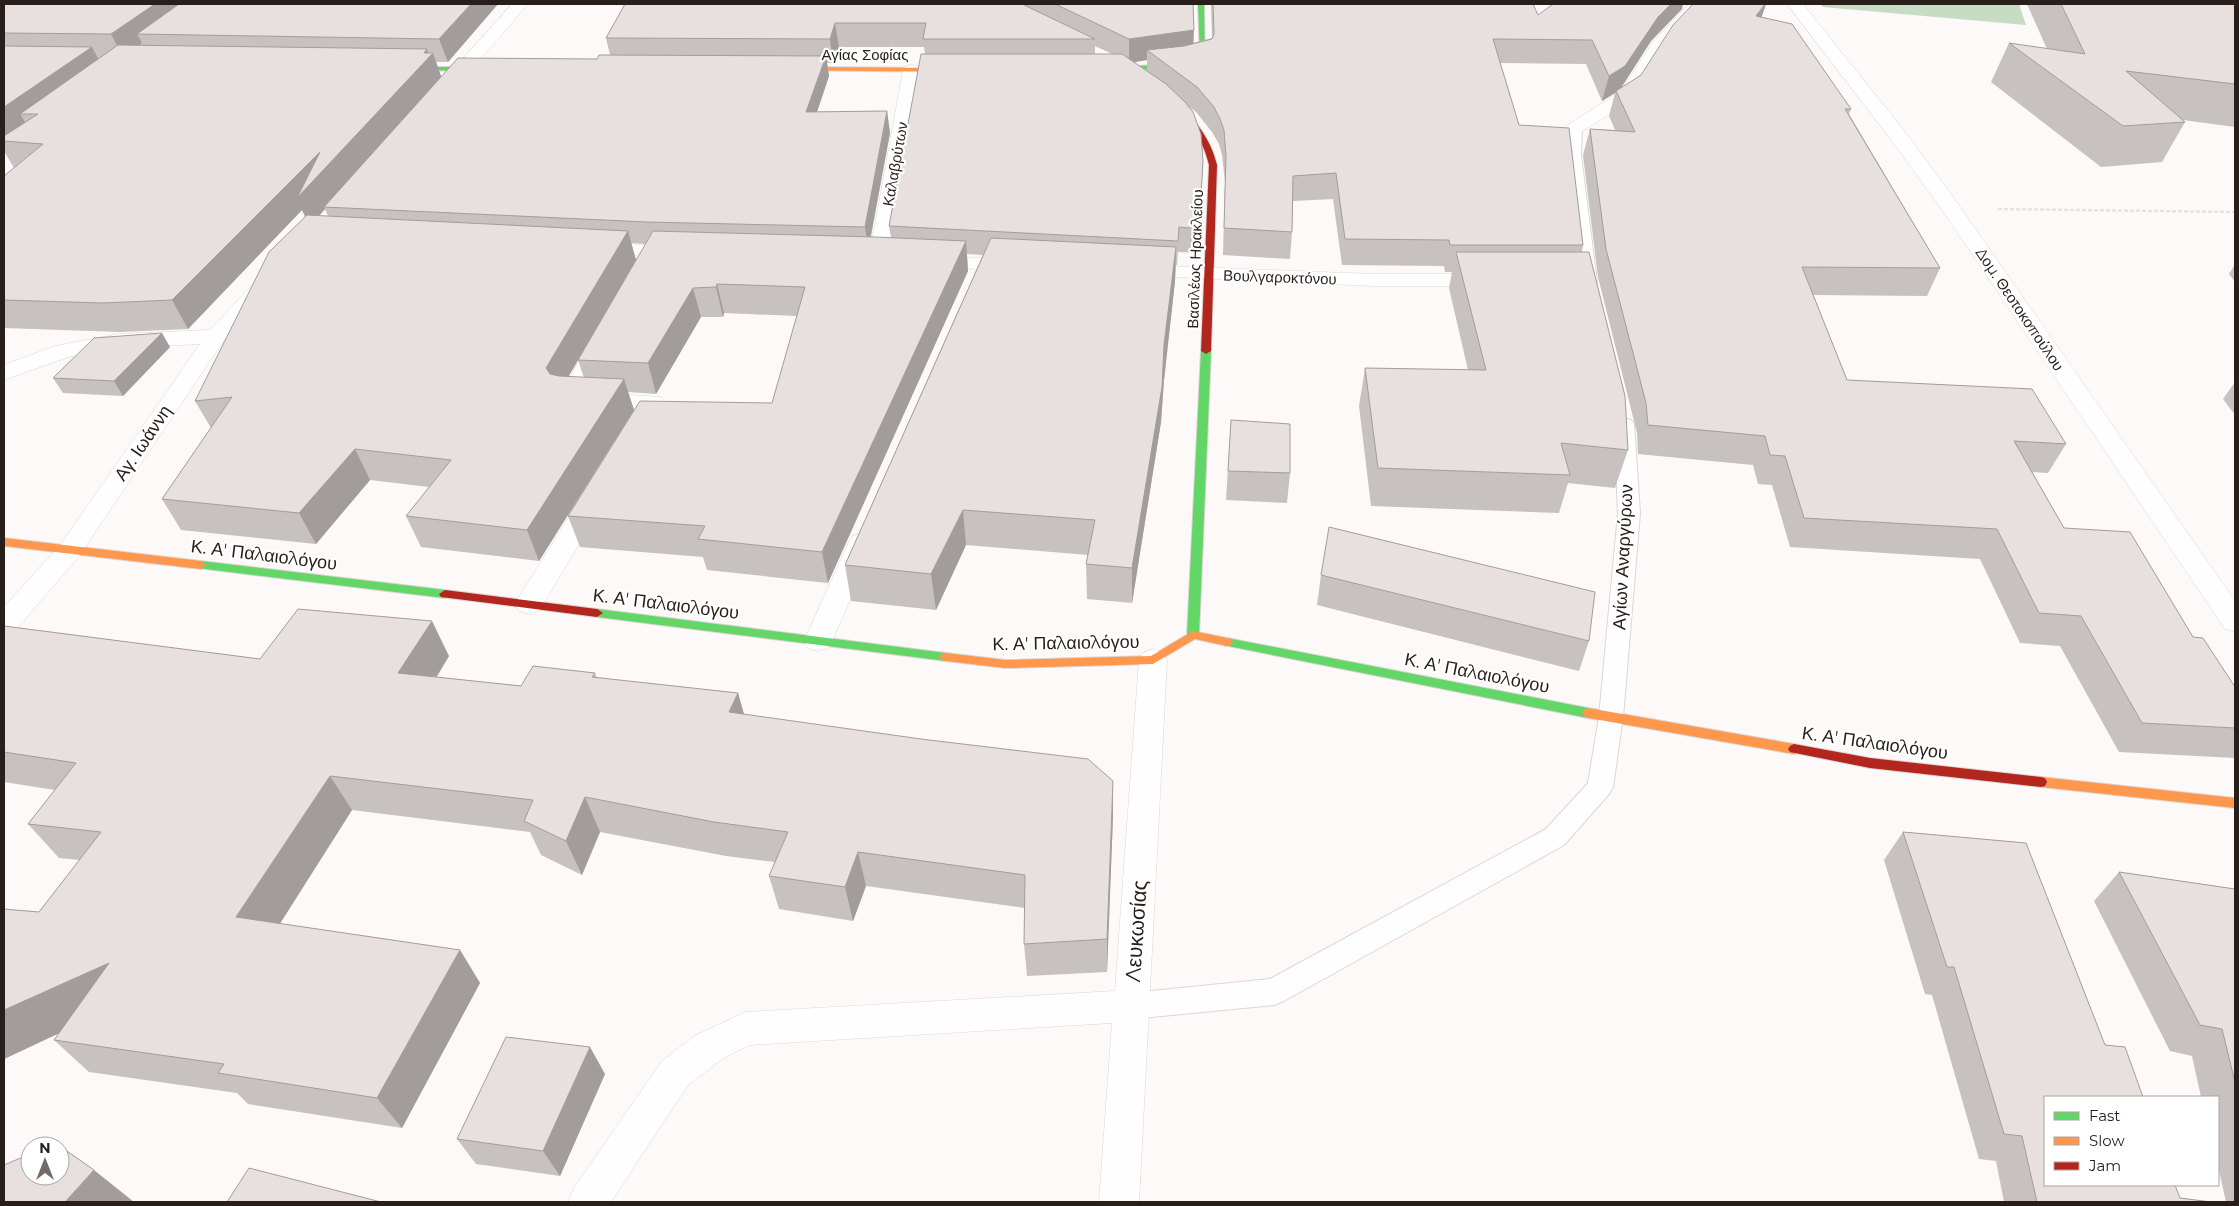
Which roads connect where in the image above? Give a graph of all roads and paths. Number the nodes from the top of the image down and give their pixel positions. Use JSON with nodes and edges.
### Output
{"nodes":[{"id":1,"x":520,"y":4,"type":"edge"},
{"id":2,"x":1201,"y":4,"type":"edge"},
{"id":3,"x":1697,"y":4,"type":"edge"},
{"id":4,"x":1795,"y":4,"type":"edge"},
{"id":5,"x":1100,"y":57,"type":"edge"},
{"id":6,"x":384,"y":68,"type":"edge"},
{"id":7,"x":463,"y":69,"type":"junction"},
{"id":8,"x":503,"y":69,"type":"edge"},
{"id":9,"x":782,"y":69,"type":"edge"},
{"id":10,"x":912,"y":70,"type":"junction"},
{"id":11,"x":970,"y":70,"type":"edge"},
{"id":12,"x":1098,"y":70,"type":"edge"},
{"id":13,"x":1127,"y":70,"type":"junction"},
{"id":14,"x":1142,"y":81,"type":"edge"},
{"id":15,"x":1164,"y":97,"type":"edge"},
{"id":16,"x":437,"y":98,"type":"edge"},
{"id":17,"x":1575,"y":128,"type":"joint"},
{"id":18,"x":1951,"y":208,"type":"junction"},
{"id":19,"x":2235,"y":212,"type":"edge"},
{"id":20,"x":573,"y":248,"type":"edge"},
{"id":21,"x":702,"y":253,"type":"edge"},
{"id":22,"x":1033,"y":267,"type":"edge"},
{"id":23,"x":1122,"y":271,"type":"edge"},
{"id":24,"x":1210,"y":275,"type":"junction"},
{"id":25,"x":274,"y":276,"type":"edge"},
{"id":26,"x":1510,"y":280,"type":"edge"},
{"id":27,"x":1583,"y":286,"type":"edge"},
{"id":28,"x":614,"y":320,"type":"edge"},
{"id":29,"x":216,"y":336,"type":"junction"},
{"id":30,"x":4,"y":374,"type":"edge"},
{"id":31,"x":1619,"y":405,"type":"edge"},
{"id":32,"x":627,"y":444,"type":"edge"},
{"id":33,"x":606,"y":478,"type":"edge"},
{"id":34,"x":870,"y":525,"type":"edge"},
{"id":35,"x":4,"y":542,"type":"edge"},
{"id":36,"x":70,"y":550,"type":"junction"},
{"id":37,"x":529,"y":604,"type":"junction"},
{"id":38,"x":2235,"y":622,"type":"edge"},
{"id":39,"x":4,"y":625,"type":"edge"},
{"id":40,"x":1193,"y":635,"type":"junction"},
{"id":41,"x":818,"y":641,"type":"junction"},
{"id":42,"x":1153,"y":660,"type":"junction"},
{"id":43,"x":1612,"y":717,"type":"junction"},
{"id":44,"x":2235,"y":803,"type":"edge"},
{"id":45,"x":1131,"y":1006,"type":"junction"},
{"id":46,"x":588,"y":1202,"type":"edge"},
{"id":47,"x":1119,"y":1202,"type":"edge"}],
"edges":[{"from":1,"to":7,"type":"street"},
{"from":2,"to":13,"type":"street"},
{"from":3,"to":17,"type":"street"},
{"from":4,"to":18,"type":"street","name":"Δομ. Θεοτοκοπούλου"},
{"from":5,"to":13,"type":"street"},
{"from":6,"to":7,"type":"street"},
{"from":7,"to":8,"type":"street"},
{"from":7,"to":16,"type":"street"},
{"from":9,"to":10,"type":"street","name":"Αγίας Σοφίας"},
{"from":10,"to":11,"type":"street","name":"Αγίας Σοφίας"},
{"from":10,"to":22,"type":"street","name":"Καλαβρύτων"},
{"from":12,"to":13,"type":"street"},
{"from":13,"to":14,"type":"street"},
{"from":15,"to":24,"type":"street","name":"Βασιλέως Ηρακλείου"},
{"from":17,"to":27,"type":"lane"},
{"from":18,"to":19,"type":"path"},
{"from":18,"to":38,"type":"street","name":"Δομ. Θεοτοκοπούλου"},
{"from":20,"to":21,"type":"street"},
{"from":23,"to":24,"type":"street","name":"Βουλγαροκτόνου"},
{"from":24,"to":26,"type":"street","name":"Βουλγαροκτόνου"},
{"from":24,"to":40,"type":"street","name":"Βασιλέως Ηρακλείου"},
{"from":25,"to":29,"type":"street","name":"Αγ. Ιωάννη"},
{"from":28,"to":32,"type":"street"},
{"from":29,"to":30,"type":"street"},
{"from":29,"to":36,"type":"street","name":"Αγ. Ιωάννη"},
{"from":31,"to":43,"type":"lane","name":"Αγίων Αναργύρων"},
{"from":33,"to":37,"type":"street"},
{"from":34,"to":41,"type":"street"},
{"from":35,"to":36,"type":"street","name":"Κ. Α' Παλαιολόγου"},
{"from":36,"to":37,"type":"street","name":"Κ. Α' Παλαιολόγου"},
{"from":36,"to":39,"type":"street","name":"Αγ. Ιωάννη"},
{"from":37,"to":41,"type":"street","name":"Κ. Α' Παλαιολόγου"},
{"from":40,"to":42,"type":"street","name":"Κ. Α' Παλαιολόγου"},
{"from":40,"to":43,"type":"street","name":"Κ. Α' Παλαιολόγου"},
{"from":41,"to":42,"type":"street","name":"Κ. Α' Παλαιολόγου"},
{"from":42,"to":45,"type":"street","name":"Λευκωσίας"},
{"from":43,"to":44,"type":"street","name":"Κ. Α' Παλαιολόγου"},
{"from":43,"to":45,"type":"lane","name":"Αγίων Αναργύρων"},
{"from":45,"to":46,"type":"street"},
{"from":45,"to":47,"type":"street","name":"Λευκωσίας"}]}
